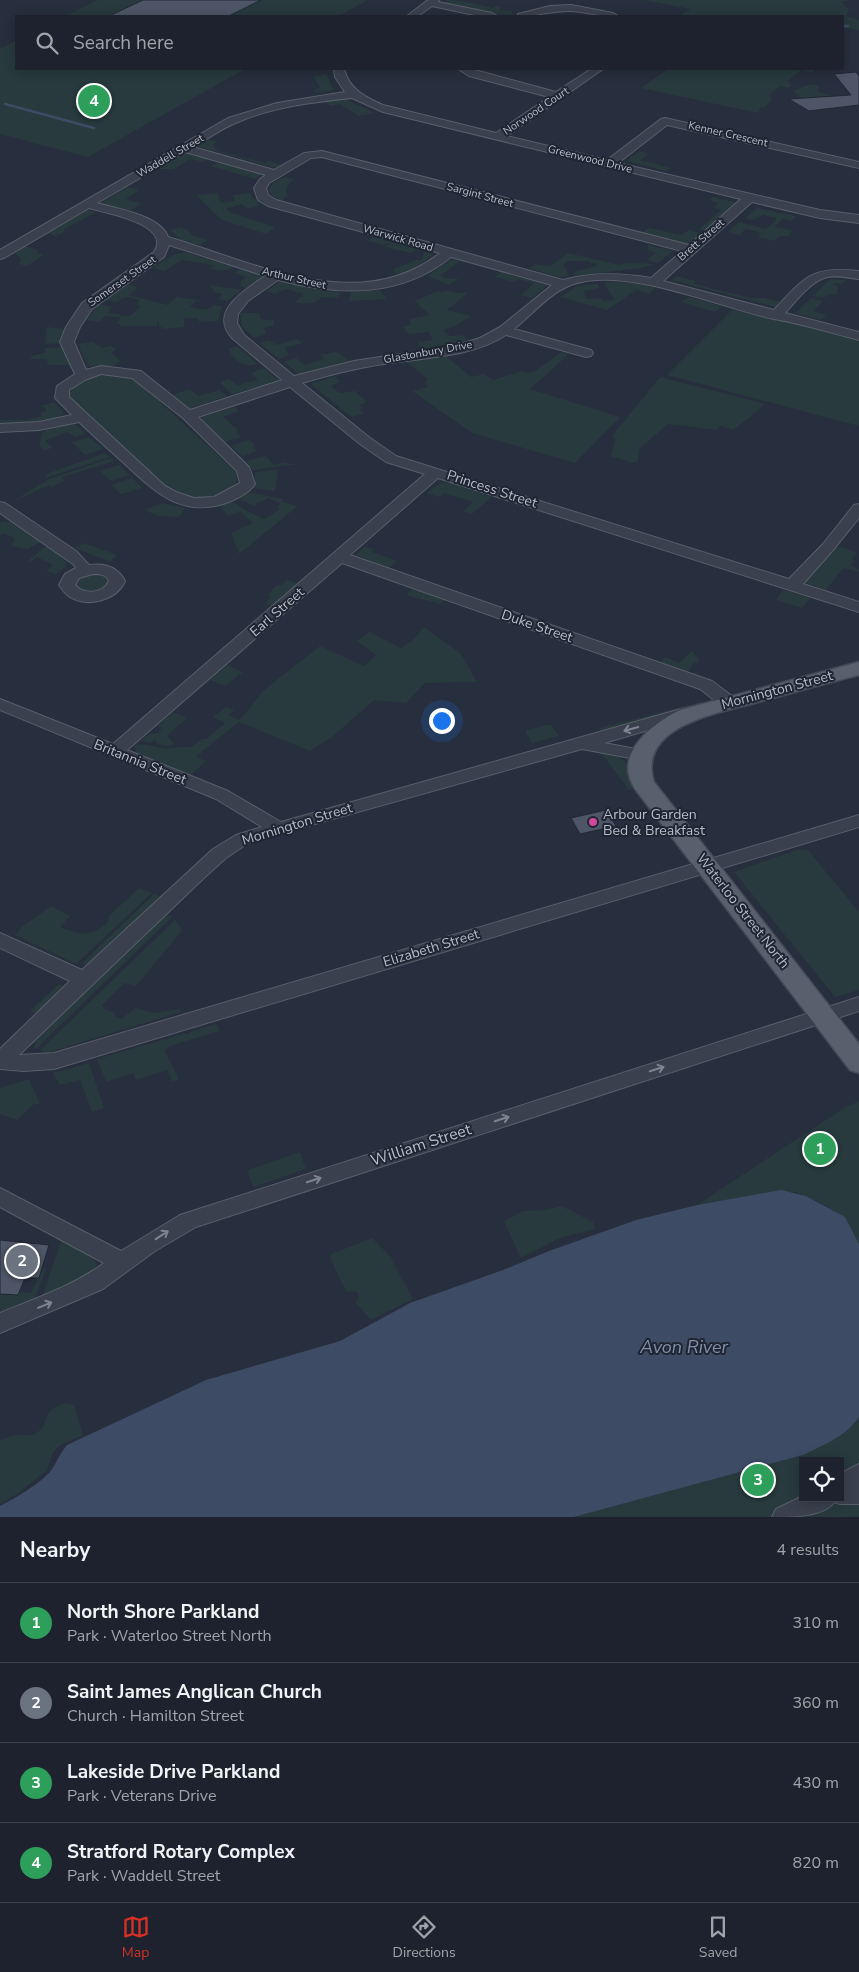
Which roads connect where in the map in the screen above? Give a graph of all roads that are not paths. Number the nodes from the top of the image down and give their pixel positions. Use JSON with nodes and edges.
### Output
{"nodes":[{"id":1,"x":433,"y":2,"type":"edge"},
{"id":2,"x":414,"y":15,"type":"edge"},
{"id":3,"x":488,"y":15,"type":"edge"},
{"id":4,"x":526,"y":15,"type":"edge"},
{"id":5,"x":608,"y":15,"type":"edge"},
{"id":6,"x":340,"y":70,"type":"edge"},
{"id":7,"x":465,"y":70,"type":"edge"},
{"id":8,"x":597,"y":70,"type":"edge"},
{"id":9,"x":355,"y":94,"type":"junction"},
{"id":10,"x":558,"y":96,"type":"junction"},
{"id":11,"x":499,"y":136,"type":"junction"},
{"id":12,"x":184,"y":148,"type":"junction"},
{"id":13,"x":609,"y":164,"type":"junction"},
{"id":14,"x":859,"y":165,"type":"edge"},
{"id":15,"x":275,"y":174,"type":"junction"},
{"id":16,"x":750,"y":198,"type":"junction"},
{"id":17,"x":87,"y":204,"type":"junction"},
{"id":18,"x":859,"y":219,"type":"edge"},
{"id":19,"x":165,"y":240,"type":"junction"},
{"id":20,"x":689,"y":249,"type":"junction"},
{"id":21,"x":449,"y":252,"type":"junction"},
{"id":22,"x":0,"y":255,"type":"edge"},
{"id":23,"x":276,"y":275,"type":"junction"},
{"id":24,"x":859,"y":275,"type":"edge"},
{"id":25,"x":654,"y":282,"type":"junction"},
{"id":26,"x":564,"y":284,"type":"junction"},
{"id":27,"x":776,"y":315,"type":"junction"},
{"id":28,"x":506,"y":331,"type":"junction"},
{"id":29,"x":859,"y":336,"type":"edge"},
{"id":30,"x":586,"y":353,"type":"dead end"},
{"id":31,"x":82,"y":374,"type":"junction"},
{"id":32,"x":294,"y":382,"type":"junction"},
{"id":33,"x":188,"y":415,"type":"junction"},
{"id":34,"x":81,"y":417,"type":"junction"},
{"id":35,"x":0,"y":428,"type":"edge"},
{"id":36,"x":437,"y":472,"type":"junction"},
{"id":37,"x":859,"y":508,"type":"edge"},
{"id":38,"x":3,"y":511,"type":"edge"},
{"id":39,"x":340,"y":557,"type":"junction"},
{"id":40,"x":85,"y":570,"type":"dead end"},
{"id":41,"x":792,"y":586,"type":"junction"},
{"id":42,"x":859,"y":608,"type":"edge"},
{"id":43,"x":859,"y":668,"type":"edge"},
{"id":44,"x":730,"y":703,"type":"junction"},
{"id":45,"x":0,"y":704,"type":"edge"},
{"id":46,"x":694,"y":711,"type":"junction"},
{"id":47,"x":582,"y":744,"type":"junction"},
{"id":48,"x":115,"y":751,"type":"junction"},
{"id":49,"x":641,"y":755,"type":"junction"},
{"id":50,"x":859,"y":821,"type":"edge"},
{"id":51,"x":277,"y":828,"type":"junction"},
{"id":52,"x":707,"y":865,"type":"junction"},
{"id":53,"x":0,"y":940,"type":"edge"},
{"id":54,"x":84,"y":979,"type":"junction"},
{"id":55,"x":859,"y":1004,"type":"edge"},
{"id":56,"x":823,"y":1015,"type":"junction"},
{"id":57,"x":1,"y":1060,"type":"edge"},
{"id":58,"x":859,"y":1063,"type":"edge"},
{"id":59,"x":0,"y":1197,"type":"edge"},
{"id":60,"x":122,"y":1262,"type":"junction"},
{"id":61,"x":0,"y":1323,"type":"edge"},
{"id":62,"x":859,"y":1475,"type":"edge"},
{"id":63,"x":844,"y":1485,"type":"edge"},
{"id":64,"x":844,"y":1493,"type":"edge"},
{"id":65,"x":859,"y":1493,"type":"edge"},
{"id":66,"x":815,"y":1502,"type":"edge"},
{"id":67,"x":785,"y":1517,"type":"edge"}],
"edges":[{"from":1,"to":2,"type":"street"},
{"from":1,"to":3,"type":"street"},
{"from":4,"to":5,"type":"street"},
{"from":6,"to":9,"type":"street","name":"Greenwood Drive"},
{"from":7,"to":10,"type":"street"},
{"from":8,"to":10,"type":"street","name":"Norwood Court"},
{"from":9,"to":11,"type":"street","name":"Greenwood Drive"},
{"from":9,"to":12,"type":"street","name":"Waddell Street"},
{"from":10,"to":11,"type":"street","name":"Norwood Court"},
{"from":11,"to":13,"type":"street","name":"Greenwood Drive"},
{"from":12,"to":15,"type":"street"},
{"from":12,"to":17,"type":"street","name":"Waddell Street"},
{"from":13,"to":14,"type":"street","name":"Kenner Crescent"},
{"from":13,"to":16,"type":"street","name":"Greenwood Drive"},
{"from":15,"to":20,"type":"street","name":"Sargint Street"},
{"from":15,"to":21,"type":"street","name":"Warwick Road"},
{"from":16,"to":18,"type":"street","name":"Greenwood Drive"},
{"from":16,"to":20,"type":"street","name":"Brett Street"},
{"from":17,"to":19,"type":"street","name":"Somerset Street"},
{"from":17,"to":22,"type":"street","name":"Waddell Street"},
{"from":19,"to":23,"type":"street","name":"Arthur Street"},
{"from":19,"to":31,"type":"street","name":"Somerset Street"},
{"from":20,"to":25,"type":"street","name":"Brett Street"},
{"from":21,"to":23,"type":"street","name":"Arthur Street"},
{"from":21,"to":26,"type":"street","name":"Warwick Road"},
{"from":23,"to":32,"type":"street","name":"Princess Street"},
{"from":24,"to":27,"type":"street"},
{"from":25,"to":26,"type":"street","name":"Glastonbury Drive"},
{"from":25,"to":27,"type":"street","name":"Glastonbury Drive"},
{"from":26,"to":28,"type":"street","name":"Glastonbury Drive"},
{"from":27,"to":29,"type":"street","name":"Glastonbury Drive"},
{"from":28,"to":30,"type":"street"},
{"from":28,"to":32,"type":"street","name":"Glastonbury Drive"},
{"from":31,"to":33,"type":"street"},
{"from":31,"to":34,"type":"street"},
{"from":32,"to":33,"type":"street","name":"Glastonbury Drive"},
{"from":32,"to":36,"type":"street","name":"Princess Street"},
{"from":33,"to":34,"type":"street"},
{"from":34,"to":35,"type":"street"},
{"from":36,"to":39,"type":"street","name":"Earl Street"},
{"from":36,"to":41,"type":"street","name":"Princess Street"},
{"from":37,"to":41,"type":"street"},
{"from":38,"to":40,"type":"street"},
{"from":39,"to":44,"type":"street","name":"Duke Street"},
{"from":39,"to":48,"type":"street","name":"Earl Street"},
{"from":41,"to":42,"type":"street","name":"Princess Street"},
{"from":43,"to":44,"type":"main road","name":"Mornington Street"},
{"from":44,"to":46,"type":"main road","name":"Mornington Street"},
{"from":45,"to":48,"type":"street","name":"Britannia Street"},
{"from":46,"to":47,"type":"street","name":"Mornington Street","one_way":true},
{"from":46,"to":49,"type":"main road","name":"Mornington Street"},
{"from":47,"to":49,"type":"street","name":"Mornington Street"},
{"from":47,"to":51,"type":"street","name":"Mornington Street"},
{"from":48,"to":51,"type":"street","name":"Britannia Street"},
{"from":49,"to":52,"type":"main road","name":"Waterloo Street North"},
{"from":50,"to":52,"type":"street","name":"Elizabeth Street"},
{"from":51,"to":54,"type":"street","name":"Mornington Street"},
{"from":52,"to":56,"type":"main road","name":"Waterloo Street North"},
{"from":52,"to":57,"type":"street","name":"Elizabeth Street"},
{"from":53,"to":54,"type":"street"},
{"from":54,"to":57,"type":"street","name":"Mornington Street"},
{"from":55,"to":56,"type":"street","name":"William Street"},
{"from":56,"to":58,"type":"main road","name":"Waterloo Street North"},
{"from":60,"to":56,"type":"street","name":"William Street","one_way":true},
{"from":59,"to":60,"type":"street"},
{"from":61,"to":60,"type":"street","name":"William Street","one_way":true},
{"from":62,"to":63,"type":"street"},
{"from":64,"to":65,"type":"street"},
{"from":66,"to":67,"type":"street"}]}
